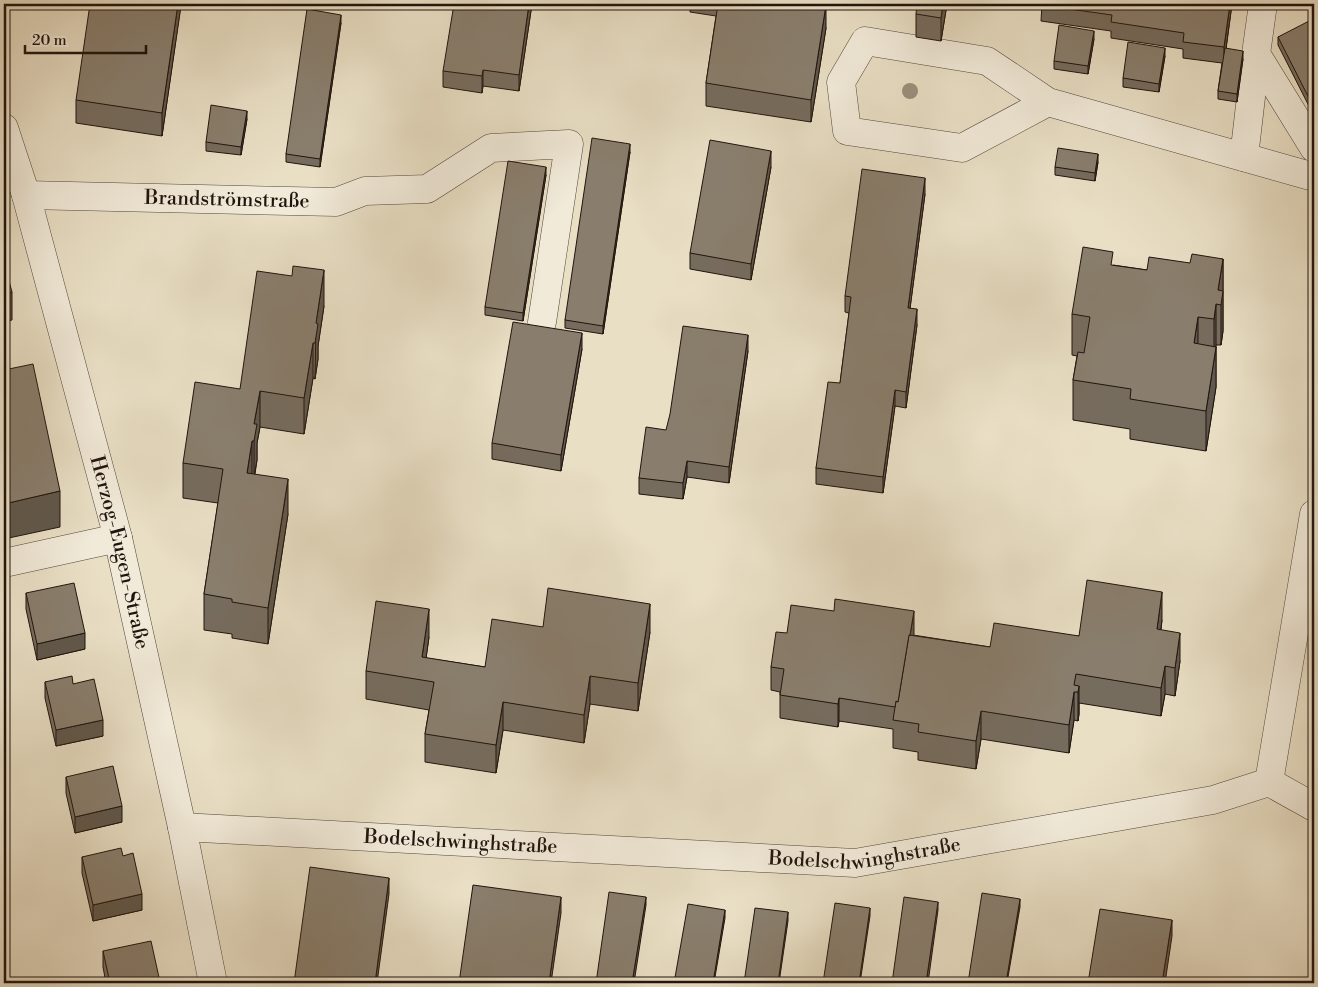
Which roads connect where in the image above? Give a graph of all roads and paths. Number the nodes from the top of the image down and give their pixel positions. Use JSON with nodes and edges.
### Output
{"nodes":[{"id":1,"x":1263,"y":4,"type":"edge"},
{"id":2,"x":1256,"y":54,"type":"junction"},
{"id":3,"x":1048,"y":102,"type":"junction"},
{"id":4,"x":4,"y":128,"type":"edge"},
{"id":5,"x":1314,"y":148,"type":"edge"},
{"id":6,"x":1244,"y":157,"type":"junction"},
{"id":7,"x":1314,"y":177,"type":"edge"},
{"id":8,"x":26,"y":195,"type":"junction"},
{"id":9,"x":542,"y":322,"type":"dead end"},
{"id":10,"x":1314,"y":514,"type":"edge"},
{"id":11,"x":118,"y":538,"type":"junction"},
{"id":12,"x":4,"y":563,"type":"edge"},
{"id":13,"x":1269,"y":782,"type":"junction"},
{"id":14,"x":1314,"y":807,"type":"edge"},
{"id":15,"x":182,"y":827,"type":"junction"},
{"id":16,"x":213,"y":983,"type":"edge"}],
"edges":[{"from":1,"to":2,"type":"street"},
{"from":2,"to":5,"type":"street"},
{"from":2,"to":6,"type":"street"},
{"from":3,"to":3,"type":"street"},
{"from":3,"to":6,"type":"street"},
{"from":4,"to":8,"type":"street","name":"Herzog-Eugen-Straße"},
{"from":6,"to":7,"type":"street"},
{"from":8,"to":9,"type":"street","name":"Brandströmstraße"},
{"from":8,"to":11,"type":"street","name":"Herzog-Eugen-Straße"},
{"from":10,"to":13,"type":"street"},
{"from":11,"to":12,"type":"street"},
{"from":11,"to":15,"type":"street","name":"Herzog-Eugen-Straße"},
{"from":13,"to":14,"type":"street"},
{"from":13,"to":15,"type":"street","name":"Bodelschwinghstraße"},
{"from":15,"to":16,"type":"street","name":"Herzog-Eugen-Straße"}]}
